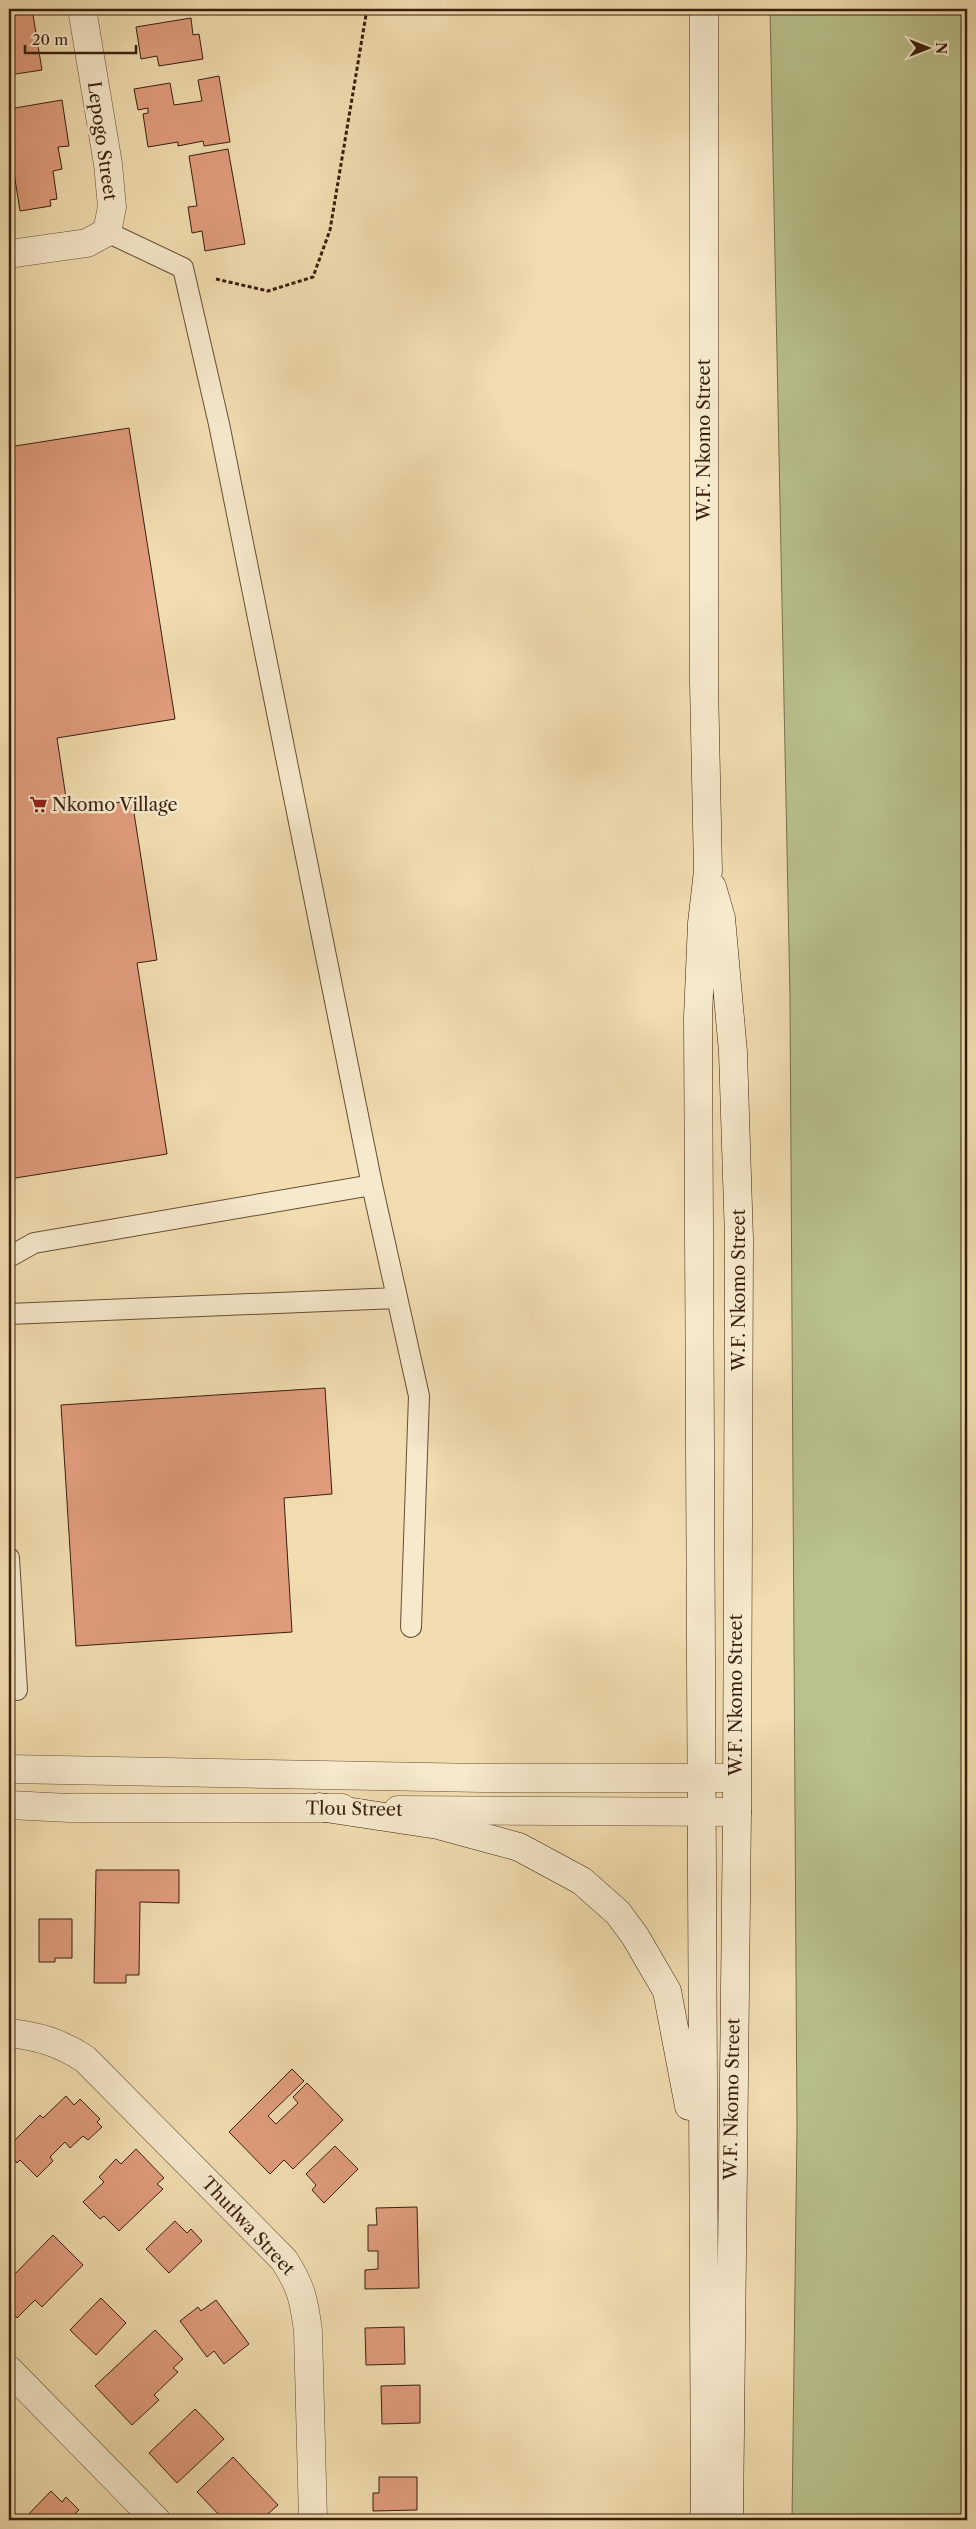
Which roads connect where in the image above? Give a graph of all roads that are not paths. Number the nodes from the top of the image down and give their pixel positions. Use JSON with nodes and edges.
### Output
{"nodes":[{"id":1,"x":82,"y":9,"type":"edge"},
{"id":2,"x":704,"y":9,"type":"edge"},
{"id":3,"x":107,"y":232,"type":"junction"},
{"id":4,"x":9,"y":254,"type":"edge"},
{"id":5,"x":708,"y":871,"type":"junction"},
{"id":6,"x":372,"y":1185,"type":"junction"},
{"id":7,"x":9,"y":1257,"type":"edge"},
{"id":8,"x":397,"y":1298,"type":"junction"},
{"id":9,"x":9,"y":1314,"type":"edge"},
{"id":10,"x":9,"y":1558,"type":"edge"},
{"id":11,"x":411,"y":1627,"type":"dead end"},
{"id":12,"x":16,"y":1690,"type":"dead end"},
{"id":13,"x":9,"y":1768,"type":"edge"},
{"id":14,"x":700,"y":1778,"type":"junction"},
{"id":15,"x":735,"y":1778,"type":"junction"},
{"id":16,"x":9,"y":1805,"type":"edge"},
{"id":17,"x":319,"y":1808,"type":"junction"},
{"id":18,"x":737,"y":1812,"type":"junction"},
{"id":19,"x":700,"y":1813,"type":"junction"},
{"id":20,"x":9,"y":2033,"type":"edge"},
{"id":21,"x":702,"y":2176,"type":"junction"},
{"id":22,"x":9,"y":2370,"type":"edge"},
{"id":23,"x":156,"y":2520,"type":"edge"},
{"id":24,"x":313,"y":2520,"type":"edge"},
{"id":25,"x":705,"y":2520,"type":"edge"},
{"id":26,"x":729,"y":2520,"type":"edge"}],
"edges":[{"from":1,"to":3,"type":"main road","name":"Lepogo Street"},
{"from":2,"to":5,"type":"main road","name":"W.F. Nkomo Street"},
{"from":3,"to":4,"type":"main road"},
{"from":3,"to":6,"type":"lane"},
{"from":5,"to":14,"type":"main road","name":"W.F. Nkomo Street"},
{"from":5,"to":15,"type":"main road","name":"W.F. Nkomo Street"},
{"from":6,"to":7,"type":"lane"},
{"from":6,"to":8,"type":"lane"},
{"from":8,"to":9,"type":"lane"},
{"from":8,"to":11,"type":"lane"},
{"from":10,"to":12,"type":"lane"},
{"from":13,"to":14,"type":"main road","name":"Tlou Street"},
{"from":14,"to":15,"type":"main road","name":"Tlou Street"},
{"from":14,"to":19,"type":"main road","name":"W.F. Nkomo Street"},
{"from":15,"to":18,"type":"main road","name":"W.F. Nkomo Street"},
{"from":16,"to":17,"type":"main road","name":"Tlou Street"},
{"from":17,"to":19,"type":"main road","name":"Tlou Street"},
{"from":17,"to":21,"type":"main road"},
{"from":18,"to":19,"type":"main road","name":"Tlou Street"},
{"from":18,"to":26,"type":"main road","name":"W.F. Nkomo Street"},
{"from":19,"to":21,"type":"main road","name":"W.F. Nkomo Street"},
{"from":20,"to":24,"type":"main road","name":"Thutlwa Street"},
{"from":21,"to":25,"type":"main road","name":"W.F. Nkomo Street"},
{"from":22,"to":23,"type":"main road"}]}
